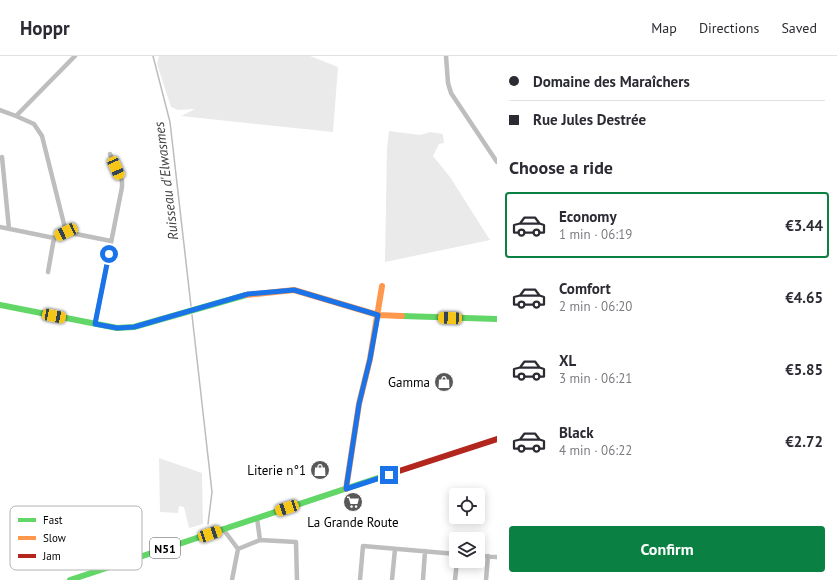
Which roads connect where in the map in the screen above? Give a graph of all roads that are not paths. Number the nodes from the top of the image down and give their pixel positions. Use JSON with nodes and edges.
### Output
{"nodes":[{"id":1,"x":75,"y":56,"type":"edge"},
{"id":2,"x":446,"y":56,"type":"edge"},
{"id":3,"x":0,"y":110,"type":"edge"},
{"id":4,"x":16,"y":116,"type":"junction"},
{"id":5,"x":110,"y":154,"type":"dead end"},
{"id":6,"x":2,"y":157,"type":"dead end"},
{"id":7,"x":497,"y":162,"type":"edge"},
{"id":8,"x":0,"y":227,"type":"edge"},
{"id":9,"x":9,"y":229,"type":"junction"},
{"id":10,"x":66,"y":232,"type":"junction"},
{"id":11,"x":54,"y":238,"type":"junction"},
{"id":12,"x":111,"y":241,"type":"junction"},
{"id":13,"x":48,"y":272,"type":"dead end"},
{"id":14,"x":382,"y":286,"type":"dead end"},
{"id":15,"x":0,"y":305,"type":"edge"},
{"id":16,"x":378,"y":315,"type":"junction"},
{"id":17,"x":497,"y":319,"type":"edge"},
{"id":18,"x":95,"y":324,"type":"junction"},
{"id":19,"x":497,"y":439,"type":"edge"},
{"id":20,"x":346,"y":489,"type":"junction"},
{"id":21,"x":257,"y":518,"type":"junction"},
{"id":22,"x":224,"y":529,"type":"junction"},
{"id":23,"x":260,"y":540,"type":"junction"},
{"id":24,"x":238,"y":549,"type":"junction"},
{"id":25,"x":395,"y":549,"type":"junction"},
{"id":26,"x":425,"y":551,"type":"junction"},
{"id":27,"x":449,"y":553,"type":"edge"},
{"id":28,"x":142,"y":556,"type":"edge"},
{"id":29,"x":488,"y":556,"type":"joint"},
{"id":30,"x":497,"y":557,"type":"edge"},
{"id":31,"x":457,"y":568,"type":"edge"},
{"id":32,"x":100,"y":570,"type":"edge"},
{"id":33,"x":70,"y":580,"type":"edge"},
{"id":34,"x":232,"y":580,"type":"edge"},
{"id":35,"x":297,"y":580,"type":"edge"},
{"id":36,"x":360,"y":580,"type":"edge"},
{"id":37,"x":392,"y":580,"type":"edge"},
{"id":38,"x":423,"y":580,"type":"edge"},
{"id":39,"x":456,"y":580,"type":"edge"},
{"id":40,"x":486,"y":580,"type":"edge"}],
"edges":[{"from":1,"to":4,"type":"street"},
{"from":2,"to":7,"type":"street"},
{"from":3,"to":4,"type":"street"},
{"from":4,"to":10,"type":"street"},
{"from":5,"to":12,"type":"street"},
{"from":6,"to":9,"type":"street"},
{"from":8,"to":9,"type":"street"},
{"from":9,"to":11,"type":"street"},
{"from":10,"to":11,"type":"street"},
{"from":10,"to":12,"type":"street"},
{"from":11,"to":13,"type":"street"},
{"from":12,"to":18,"type":"street"},
{"from":14,"to":16,"type":"street"},
{"from":15,"to":18,"type":"street"},
{"from":16,"to":17,"type":"street"},
{"from":16,"to":18,"type":"street"},
{"from":16,"to":20,"type":"street"},
{"from":19,"to":20,"type":"street","number":"N51"},
{"from":20,"to":21,"type":"street","number":"N51"},
{"from":21,"to":22,"type":"street","number":"N51"},
{"from":21,"to":23,"type":"street"},
{"from":22,"to":24,"type":"street"},
{"from":22,"to":28,"type":"street","number":"N51"},
{"from":23,"to":24,"type":"street"},
{"from":23,"to":35,"type":"street"},
{"from":24,"to":34,"type":"street"},
{"from":25,"to":26,"type":"street"},
{"from":25,"to":36,"type":"street"},
{"from":25,"to":37,"type":"street"},
{"from":26,"to":27,"type":"street"},
{"from":26,"to":38,"type":"street"},
{"from":29,"to":30,"type":"street"},
{"from":29,"to":40,"type":"street"},
{"from":31,"to":39,"type":"street"},
{"from":32,"to":33,"type":"street","number":"N51"}]}
